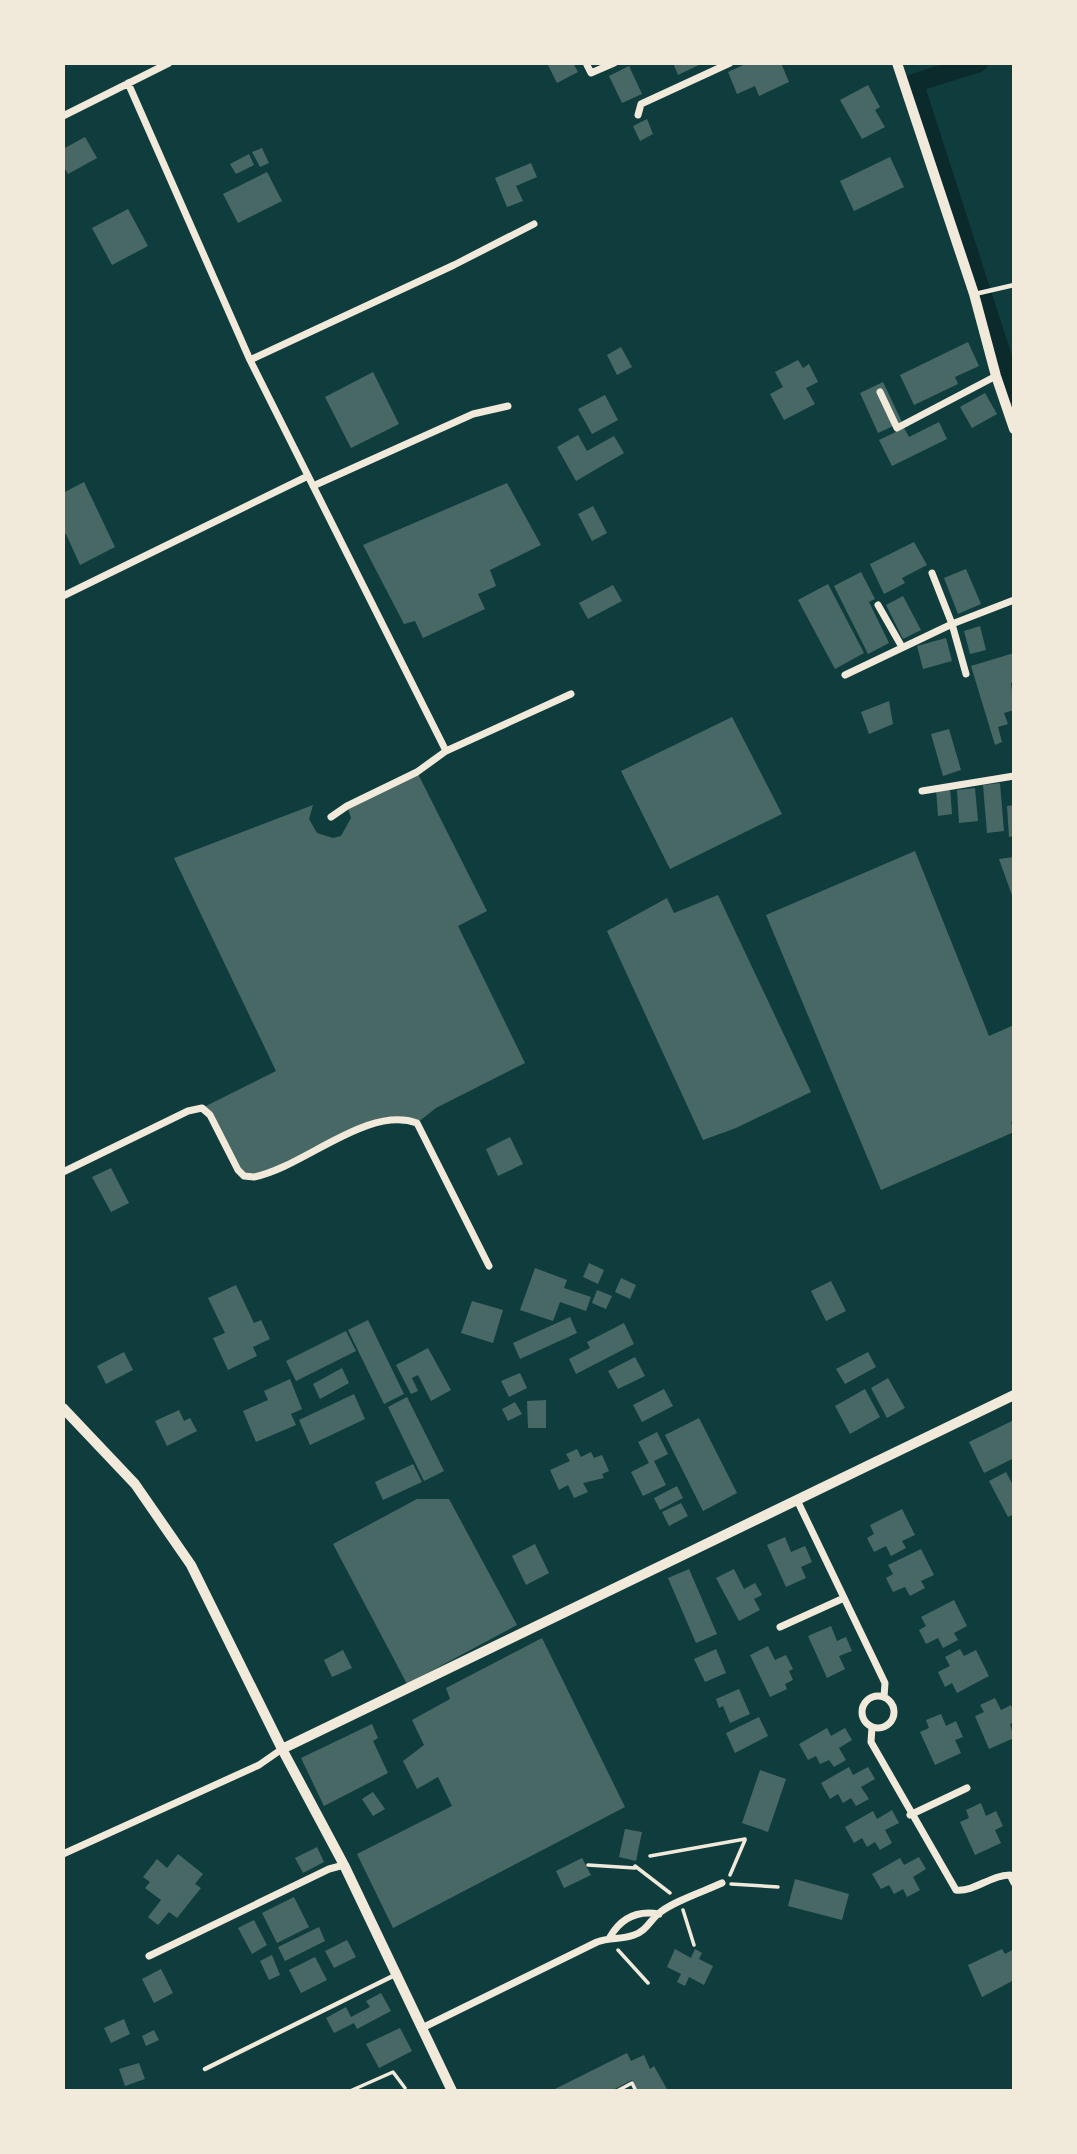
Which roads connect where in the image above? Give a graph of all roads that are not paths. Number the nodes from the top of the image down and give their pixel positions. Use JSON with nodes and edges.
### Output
{"nodes":[{"id":1,"x":169,"y":63,"type":"edge"},
{"id":2,"x":586,"y":63,"type":"edge"},
{"id":3,"x":614,"y":63,"type":"edge"},
{"id":4,"x":730,"y":63,"type":"edge"},
{"id":5,"x":897,"y":63,"type":"edge"},
{"id":6,"x":128,"y":83,"type":"junction"},
{"id":7,"x":638,"y":115,"type":"dead end"},
{"id":8,"x":63,"y":116,"type":"edge"},
{"id":9,"x":534,"y":225,"type":"dead end"},
{"id":10,"x":1014,"y":285,"type":"edge"},
{"id":11,"x":974,"y":294,"type":"junction"},
{"id":12,"x":250,"y":360,"type":"junction"},
{"id":13,"x":996,"y":376,"type":"junction"},
{"id":14,"x":880,"y":393,"type":"dead end"},
{"id":15,"x":508,"y":406,"type":"dead end"},
{"id":16,"x":1014,"y":429,"type":"edge"},
{"id":17,"x":308,"y":476,"type":"junction"},
{"id":18,"x":313,"y":486,"type":"junction"},
{"id":19,"x":932,"y":573,"type":"dead end"},
{"id":20,"x":63,"y":596,"type":"edge"},
{"id":21,"x":1014,"y":600,"type":"edge"},
{"id":22,"x":878,"y":606,"type":"dead end"},
{"id":23,"x":952,"y":624,"type":"junction"},
{"id":24,"x":902,"y":647,"type":"junction"},
{"id":25,"x":966,"y":674,"type":"dead end"},
{"id":26,"x":845,"y":675,"type":"dead end"},
{"id":27,"x":571,"y":694,"type":"dead end"},
{"id":28,"x":446,"y":751,"type":"junction"},
{"id":29,"x":1014,"y":776,"type":"edge"},
{"id":30,"x":922,"y":791,"type":"dead end"},
{"id":31,"x":331,"y":817,"type":"dead end"},
{"id":32,"x":63,"y":1172,"type":"edge"},
{"id":33,"x":489,"y":1266,"type":"dead end"},
{"id":34,"x":1014,"y":1395,"type":"edge"},
{"id":35,"x":63,"y":1408,"type":"edge"},
{"id":36,"x":797,"y":1500,"type":"junction"},
{"id":37,"x":844,"y":1598,"type":"junction"},
{"id":38,"x":780,"y":1627,"type":"dead end"},
{"id":39,"x":884,"y":1697,"type":"junction"},
{"id":40,"x":872,"y":1727,"type":"junction"},
{"id":41,"x":282,"y":1749,"type":"junction"},
{"id":42,"x":967,"y":1788,"type":"dead end"},
{"id":43,"x":910,"y":1815,"type":"junction"},
{"id":44,"x":63,"y":1854,"type":"edge"},
{"id":45,"x":344,"y":1865,"type":"junction"},
{"id":46,"x":725,"y":1883,"type":"road end"},
{"id":47,"x":1014,"y":1883,"type":"edge"},
{"id":48,"x":659,"y":1914,"type":"junction"},
{"id":49,"x":610,"y":1937,"type":"junction"},
{"id":50,"x":149,"y":1956,"type":"dead end"},
{"id":51,"x":396,"y":1975,"type":"junction"},
{"id":52,"x":422,"y":2028,"type":"junction"},
{"id":53,"x":205,"y":2069,"type":"dead end"},
{"id":54,"x":452,"y":2091,"type":"edge"}],
"edges":[{"from":1,"to":6,"type":"street"},
{"from":2,"to":3,"type":"street"},
{"from":4,"to":7,"type":"street"},
{"from":5,"to":11,"type":"street"},
{"from":6,"to":8,"type":"street"},
{"from":6,"to":12,"type":"street"},
{"from":9,"to":12,"type":"street"},
{"from":10,"to":11,"type":"lane"},
{"from":11,"to":13,"type":"street"},
{"from":12,"to":17,"type":"street"},
{"from":13,"to":14,"type":"street"},
{"from":13,"to":16,"type":"street"},
{"from":15,"to":18,"type":"street"},
{"from":17,"to":18,"type":"street"},
{"from":17,"to":20,"type":"street"},
{"from":18,"to":28,"type":"street"},
{"from":19,"to":23,"type":"street"},
{"from":21,"to":23,"type":"street"},
{"from":22,"to":24,"type":"street"},
{"from":23,"to":24,"type":"street"},
{"from":23,"to":25,"type":"street"},
{"from":24,"to":26,"type":"street"},
{"from":27,"to":28,"type":"street"},
{"from":28,"to":31,"type":"street"},
{"from":29,"to":30,"type":"street"},
{"from":32,"to":33,"type":"street"},
{"from":34,"to":36,"type":"street"},
{"from":35,"to":41,"type":"street"},
{"from":36,"to":37,"type":"street"},
{"from":36,"to":41,"type":"street"},
{"from":37,"to":38,"type":"street"},
{"from":37,"to":39,"type":"street"},
{"from":39,"to":40,"type":"street"},
{"from":39,"to":40,"type":"street"},
{"from":40,"to":43,"type":"street"},
{"from":41,"to":44,"type":"street"},
{"from":41,"to":45,"type":"street"},
{"from":42,"to":43,"type":"street"},
{"from":43,"to":47,"type":"street"},
{"from":45,"to":50,"type":"street"},
{"from":45,"to":51,"type":"street"},
{"from":46,"to":48,"type":"street"},
{"from":48,"to":49,"type":"street"},
{"from":48,"to":49,"type":"street"},
{"from":49,"to":52,"type":"street"},
{"from":51,"to":52,"type":"street"},
{"from":51,"to":53,"type":"lane"},
{"from":52,"to":54,"type":"street"}]}
